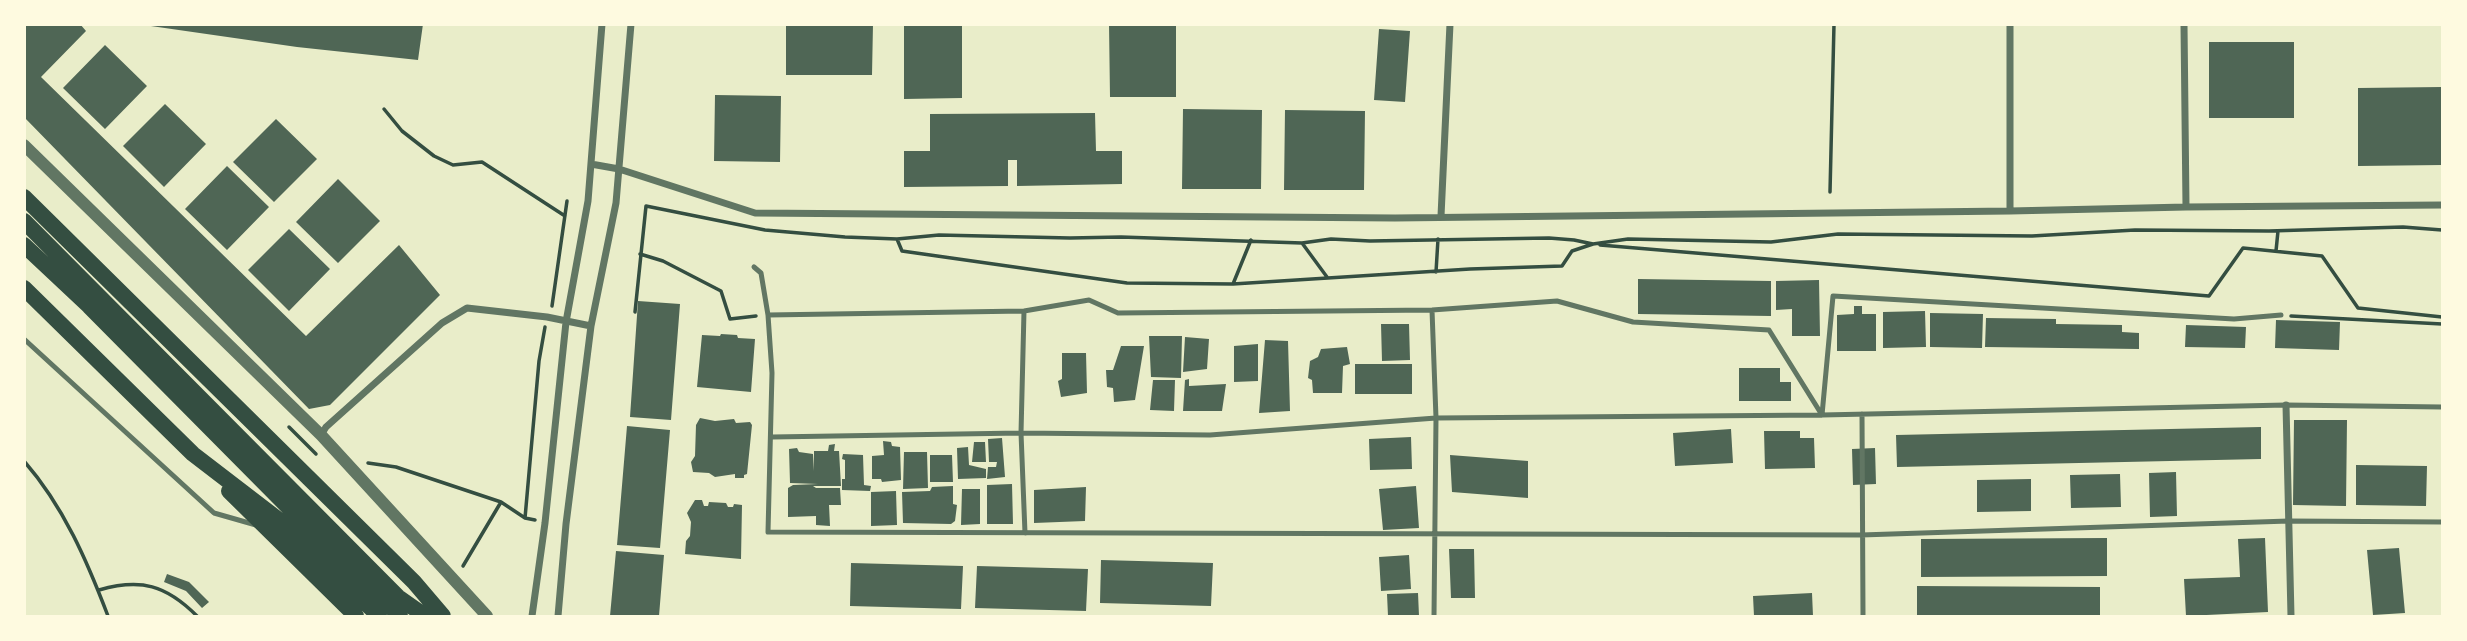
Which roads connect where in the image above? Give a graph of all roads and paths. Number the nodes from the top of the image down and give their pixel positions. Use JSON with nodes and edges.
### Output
{"nodes":[{"id":1,"x":602,"y":24,"type":"edge"},
{"id":2,"x":631,"y":24,"type":"edge"},
{"id":3,"x":1450,"y":24,"type":"edge"},
{"id":4,"x":1834,"y":24,"type":"edge"},
{"id":5,"x":2010,"y":24,"type":"edge"},
{"id":6,"x":2184,"y":24,"type":"edge"},
{"id":7,"x":384,"y":109,"type":"dead end"},
{"id":8,"x":24,"y":145,"type":"edge"},
{"id":9,"x":591,"y":164,"type":"junction"},
{"id":10,"x":619,"y":169,"type":"junction"},
{"id":11,"x":1830,"y":192,"type":"dead end"},
{"id":12,"x":24,"y":197,"type":"edge"},
{"id":13,"x":567,"y":201,"type":"dead end"},
{"id":14,"x":2442,"y":205,"type":"edge"},
{"id":15,"x":2186,"y":206,"type":"junction"},
{"id":16,"x":2010,"y":211,"type":"junction"},
{"id":17,"x":566,"y":216,"type":"junction"},
{"id":18,"x":1441,"y":216,"type":"junction"},
{"id":19,"x":24,"y":221,"type":"edge"},
{"id":20,"x":2442,"y":230,"type":"edge"},
{"id":21,"x":2278,"y":231,"type":"junction"},
{"id":22,"x":897,"y":239,"type":"junction"},
{"id":23,"x":1438,"y":239,"type":"junction"},
{"id":24,"x":1251,"y":240,"type":"junction"},
{"id":25,"x":1302,"y":243,"type":"junction"},
{"id":26,"x":1593,"y":244,"type":"junction"},
{"id":27,"x":24,"y":245,"type":"edge"},
{"id":28,"x":2276,"y":251,"type":"junction"},
{"id":29,"x":640,"y":254,"type":"junction"},
{"id":30,"x":754,"y":267,"type":"dead end"},
{"id":31,"x":1436,"y":272,"type":"junction"},
{"id":32,"x":1327,"y":278,"type":"junction"},
{"id":33,"x":1233,"y":284,"type":"junction"},
{"id":34,"x":24,"y":288,"type":"edge"},
{"id":35,"x":1432,"y":310,"type":"junction"},
{"id":36,"x":1024,"y":311,"type":"junction"},
{"id":37,"x":635,"y":312,"type":"dead end"},
{"id":38,"x":768,"y":315,"type":"junction"},
{"id":39,"x":2281,"y":315,"type":"joint"},
{"id":40,"x":547,"y":317,"type":"junction"},
{"id":41,"x":2442,"y":317,"type":"edge"},
{"id":42,"x":566,"y":322,"type":"junction"},
{"id":43,"x":2442,"y":324,"type":"edge"},
{"id":44,"x":591,"y":326,"type":"junction"},
{"id":45,"x":24,"y":339,"type":"edge"},
{"id":46,"x":187,"y":396,"type":"junction"},
{"id":47,"x":2286,"y":405,"type":"junction"},
{"id":48,"x":2442,"y":407,"type":"edge"},
{"id":49,"x":1862,"y":414,"type":"junction"},
{"id":50,"x":1822,"y":415,"type":"junction"},
{"id":51,"x":1436,"y":418,"type":"junction"},
{"id":52,"x":1021,"y":433,"type":"junction"},
{"id":53,"x":321,"y":435,"type":"junction"},
{"id":54,"x":772,"y":437,"type":"junction"},
{"id":55,"x":193,"y":454,"type":"junction"},
{"id":56,"x":24,"y":461,"type":"edge"},
{"id":57,"x":368,"y":463,"type":"dead end"},
{"id":58,"x":500,"y":502,"type":"junction"},
{"id":59,"x":525,"y":518,"type":"junction"},
{"id":60,"x":2289,"y":521,"type":"junction"},
{"id":61,"x":2442,"y":522,"type":"edge"},
{"id":62,"x":545,"y":523,"type":"junction"},
{"id":63,"x":262,"y":527,"type":"junction"},
{"id":64,"x":1436,"y":532,"type":"junction"},
{"id":65,"x":1025,"y":533,"type":"junction"},
{"id":66,"x":1861,"y":535,"type":"junction"},
{"id":67,"x":459,"y":572,"type":"dead end"},
{"id":68,"x":98,"y":590,"type":"junction"},
{"id":69,"x":108,"y":617,"type":"edge"},
{"id":70,"x":197,"y":617,"type":"edge"},
{"id":71,"x":356,"y":617,"type":"edge"},
{"id":72,"x":379,"y":617,"type":"edge"},
{"id":73,"x":400,"y":617,"type":"edge"},
{"id":74,"x":425,"y":617,"type":"edge"},
{"id":75,"x":443,"y":617,"type":"edge"},
{"id":76,"x":487,"y":617,"type":"edge"},
{"id":77,"x":531,"y":617,"type":"edge"},
{"id":78,"x":558,"y":617,"type":"edge"},
{"id":79,"x":1434,"y":617,"type":"edge"},
{"id":80,"x":1863,"y":617,"type":"edge"},
{"id":81,"x":2291,"y":617,"type":"edge"}],
"edges":[{"from":1,"to":9,"type":"street"},
{"from":2,"to":10,"type":"street"},
{"from":3,"to":18,"type":"street"},
{"from":4,"to":11,"type":"path"},
{"from":5,"to":16,"type":"street"},
{"from":6,"to":15,"type":"street"},
{"from":7,"to":17,"type":"path"},
{"from":8,"to":53,"type":"street"},
{"from":9,"to":10,"type":"street"},
{"from":9,"to":42,"type":"street"},
{"from":10,"to":18,"type":"street"},
{"from":10,"to":44,"type":"street"},
{"from":12,"to":75,"type":"highway"},
{"from":13,"to":17,"type":"path"},
{"from":14,"to":15,"type":"street"},
{"from":15,"to":16,"type":"street"},
{"from":16,"to":18,"type":"street"},
{"from":17,"to":40,"type":"path"},
{"from":19,"to":46,"type":"highway"},
{"from":20,"to":21,"type":"path"},
{"from":21,"to":26,"type":"path"},
{"from":21,"to":28,"type":"path"},
{"from":22,"to":24,"type":"path"},
{"from":22,"to":29,"type":"path"},
{"from":22,"to":33,"type":"path"},
{"from":23,"to":25,"type":"path"},
{"from":23,"to":26,"type":"path"},
{"from":23,"to":31,"type":"path"},
{"from":24,"to":25,"type":"path"},
{"from":24,"to":33,"type":"path"},
{"from":25,"to":32,"type":"path"},
{"from":26,"to":28,"type":"path"},
{"from":26,"to":31,"type":"path"},
{"from":27,"to":46,"type":"highway"},
{"from":28,"to":41,"type":"path"},
{"from":29,"to":37,"type":"path"},
{"from":29,"to":38,"type":"path"},
{"from":30,"to":38,"type":"lane"},
{"from":31,"to":32,"type":"path"},
{"from":32,"to":33,"type":"path"},
{"from":34,"to":55,"type":"highway"},
{"from":35,"to":36,"type":"lane"},
{"from":35,"to":50,"type":"lane"},
{"from":35,"to":51,"type":"lane"},
{"from":36,"to":38,"type":"lane"},
{"from":36,"to":52,"type":"lane"},
{"from":38,"to":54,"type":"lane"},
{"from":39,"to":43,"type":"path"},
{"from":39,"to":50,"type":"lane"},
{"from":40,"to":42,"type":"street"},
{"from":40,"to":53,"type":"street"},
{"from":40,"to":59,"type":"path"},
{"from":42,"to":44,"type":"street"},
{"from":42,"to":62,"type":"street"},
{"from":44,"to":78,"type":"street"},
{"from":45,"to":63,"type":"lane"},
{"from":46,"to":73,"type":"highway"},
{"from":46,"to":74,"type":"highway"},
{"from":47,"to":48,"type":"lane"},
{"from":47,"to":49,"type":"lane"},
{"from":47,"to":60,"type":"street"},
{"from":49,"to":50,"type":"lane"},
{"from":49,"to":66,"type":"lane"},
{"from":50,"to":51,"type":"lane"},
{"from":51,"to":52,"type":"lane"},
{"from":51,"to":64,"type":"lane"},
{"from":52,"to":54,"type":"lane"},
{"from":52,"to":65,"type":"lane"},
{"from":53,"to":76,"type":"street"},
{"from":54,"to":65,"type":"lane"},
{"from":55,"to":63,"type":"highway"},
{"from":55,"to":72,"type":"highway"},
{"from":56,"to":68,"type":"path"},
{"from":57,"to":58,"type":"path"},
{"from":58,"to":59,"type":"path"},
{"from":58,"to":67,"type":"path"},
{"from":59,"to":62,"type":"path"},
{"from":60,"to":61,"type":"lane"},
{"from":60,"to":66,"type":"lane"},
{"from":60,"to":81,"type":"street"},
{"from":62,"to":77,"type":"street"},
{"from":63,"to":71,"type":"highway"},
{"from":64,"to":65,"type":"lane"},
{"from":64,"to":66,"type":"lane"},
{"from":64,"to":79,"type":"lane"},
{"from":66,"to":80,"type":"lane"},
{"from":68,"to":69,"type":"path"},
{"from":68,"to":70,"type":"path"}]}
